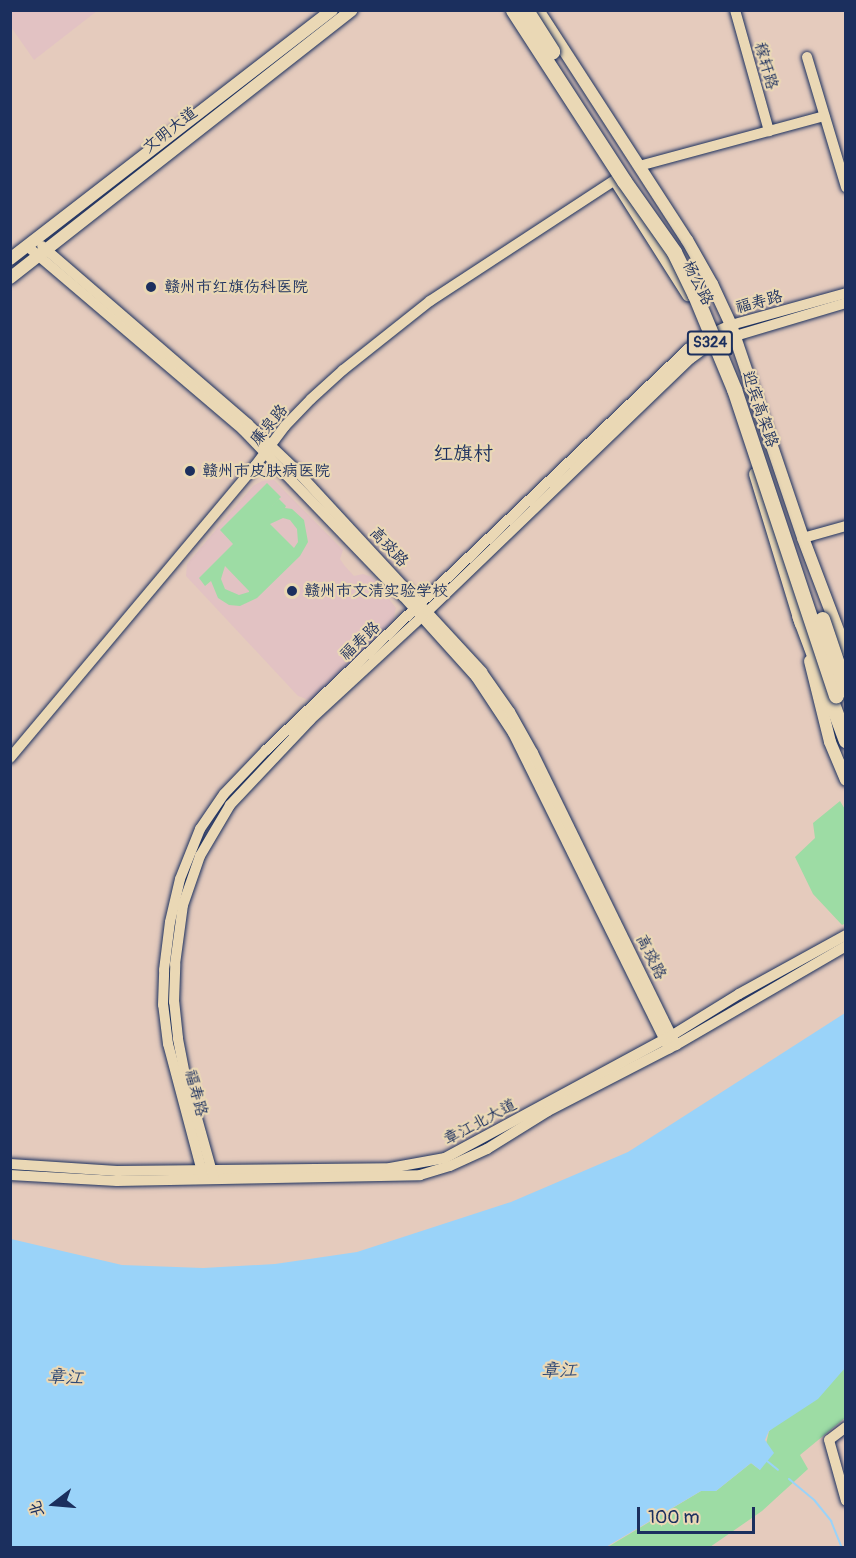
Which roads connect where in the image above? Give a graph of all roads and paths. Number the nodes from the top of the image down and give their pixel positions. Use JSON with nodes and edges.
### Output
{"nodes":[{"id":1,"x":332,"y":10,"type":"edge"},
{"id":2,"x":352,"y":10,"type":"edge"},
{"id":3,"x":505,"y":10,"type":"edge"},
{"id":4,"x":513,"y":10,"type":"edge"},
{"id":5,"x":526,"y":10,"type":"edge"},
{"id":6,"x":538,"y":10,"type":"edge"},
{"id":7,"x":735,"y":10,"type":"edge"},
{"id":8,"x":807,"y":57,"type":"dead end"},
{"id":9,"x":824,"y":116,"type":"junction"},
{"id":10,"x":769,"y":130,"type":"junction"},
{"id":11,"x":639,"y":166,"type":"junction"},
{"id":12,"x":615,"y":180,"type":"junction"},
{"id":13,"x":846,"y":187,"type":"edge"},
{"id":14,"x":31,"y":243,"type":"junction"},
{"id":15,"x":42,"y":253,"type":"junction"},
{"id":16,"x":10,"y":259,"type":"edge"},
{"id":17,"x":10,"y":278,"type":"edge"},
{"id":18,"x":846,"y":293,"type":"edge"},
{"id":19,"x":846,"y":303,"type":"edge"},
{"id":20,"x":733,"y":330,"type":"junction"},
{"id":21,"x":709,"y":340,"type":"junction"},
{"id":22,"x":268,"y":449,"type":"junction"},
{"id":23,"x":846,"y":526,"type":"edge"},
{"id":24,"x":803,"y":538,"type":"junction"},
{"id":25,"x":421,"y":610,"type":"junction"},
{"id":26,"x":799,"y":615,"type":"junction"},
{"id":27,"x":846,"y":651,"type":"edge"},
{"id":28,"x":841,"y":693,"type":"edge"},
{"id":29,"x":846,"y":722,"type":"edge"},
{"id":30,"x":839,"y":740,"type":"edge"},
{"id":31,"x":10,"y":758,"type":"edge"},
{"id":32,"x":846,"y":761,"type":"edge"},
{"id":33,"x":846,"y":780,"type":"edge"},
{"id":34,"x":846,"y":935,"type":"edge"},
{"id":35,"x":846,"y":946,"type":"edge"},
{"id":36,"x":670,"y":1042,"type":"junction"},
{"id":37,"x":10,"y":1164,"type":"edge"},
{"id":38,"x":10,"y":1174,"type":"edge"},
{"id":39,"x":208,"y":1175,"type":"junction"},
{"id":40,"x":846,"y":1427,"type":"edge"},
{"id":41,"x":846,"y":1501,"type":"edge"}],
"edges":[{"from":1,"to":14,"type":"main road","name":"文明大道"},
{"from":2,"to":15,"type":"main road","name":"文明大道"},
{"from":3,"to":12,"type":"main road","name":"杨公路","number":"S324"},
{"from":4,"to":28,"type":"highway","name":"迎宾高架路","bridge":true},
{"from":5,"to":28,"type":"highway","name":"迎宾高架路","bridge":true},
{"from":6,"to":11,"type":"main road","name":"杨公路","number":"S324"},
{"from":7,"to":10,"type":"main road","name":"稼轩路"},
{"from":8,"to":9,"type":"main road"},
{"from":9,"to":10,"type":"main road"},
{"from":9,"to":13,"type":"main road"},
{"from":10,"to":11,"type":"main road"},
{"from":11,"to":20,"type":"main road","name":"杨公路","number":"S324"},
{"from":12,"to":21,"type":"main road","name":"杨公路","number":"S324"},
{"from":12,"to":22,"type":"main road","name":"廉泉路"},
{"from":14,"to":15,"type":"main road","name":"高琰路"},
{"from":14,"to":16,"type":"main road","name":"文明大道"},
{"from":15,"to":17,"type":"main road","name":"文明大道"},
{"from":15,"to":22,"type":"main road","name":"高琰路"},
{"from":18,"to":20,"type":"main road","name":"福寿路"},
{"from":19,"to":20,"type":"main road","name":"福寿路"},
{"from":20,"to":21,"type":"main road","name":"福寿路"},
{"from":20,"to":24,"type":"main road","name":"杨公路","number":"S324"},
{"from":21,"to":25,"type":"main road","name":"福寿路"},
{"from":21,"to":26,"type":"main road","name":"杨公路","number":"S324"},
{"from":22,"to":25,"type":"main road","name":"高琰路"},
{"from":22,"to":31,"type":"main road","name":"廉泉路"},
{"from":23,"to":24,"type":"main road"},
{"from":24,"to":27,"type":"main road","name":"杨公路","number":"S324"},
{"from":25,"to":36,"type":"main road","name":"高琰路"},
{"from":25,"to":39,"type":"main road","name":"福寿路"},
{"from":26,"to":30,"type":"highway"},
{"from":26,"to":30,"type":"main road","name":"杨公路","number":"S324"},
{"from":28,"to":29,"type":"highway","name":"迎宾高架路"},
{"from":30,"to":32,"type":"main road"},
{"from":30,"to":33,"type":"main road","number":"S324"},
{"from":34,"to":36,"type":"main road","name":"章江北大道"},
{"from":35,"to":36,"type":"main road","name":"章江北大道"},
{"from":36,"to":39,"type":"main road","name":"章江北大道"},
{"from":37,"to":39,"type":"main road","name":"章江北大道"},
{"from":38,"to":39,"type":"main road","name":"章江北大道"},
{"from":40,"to":41,"type":"main road"}]}
